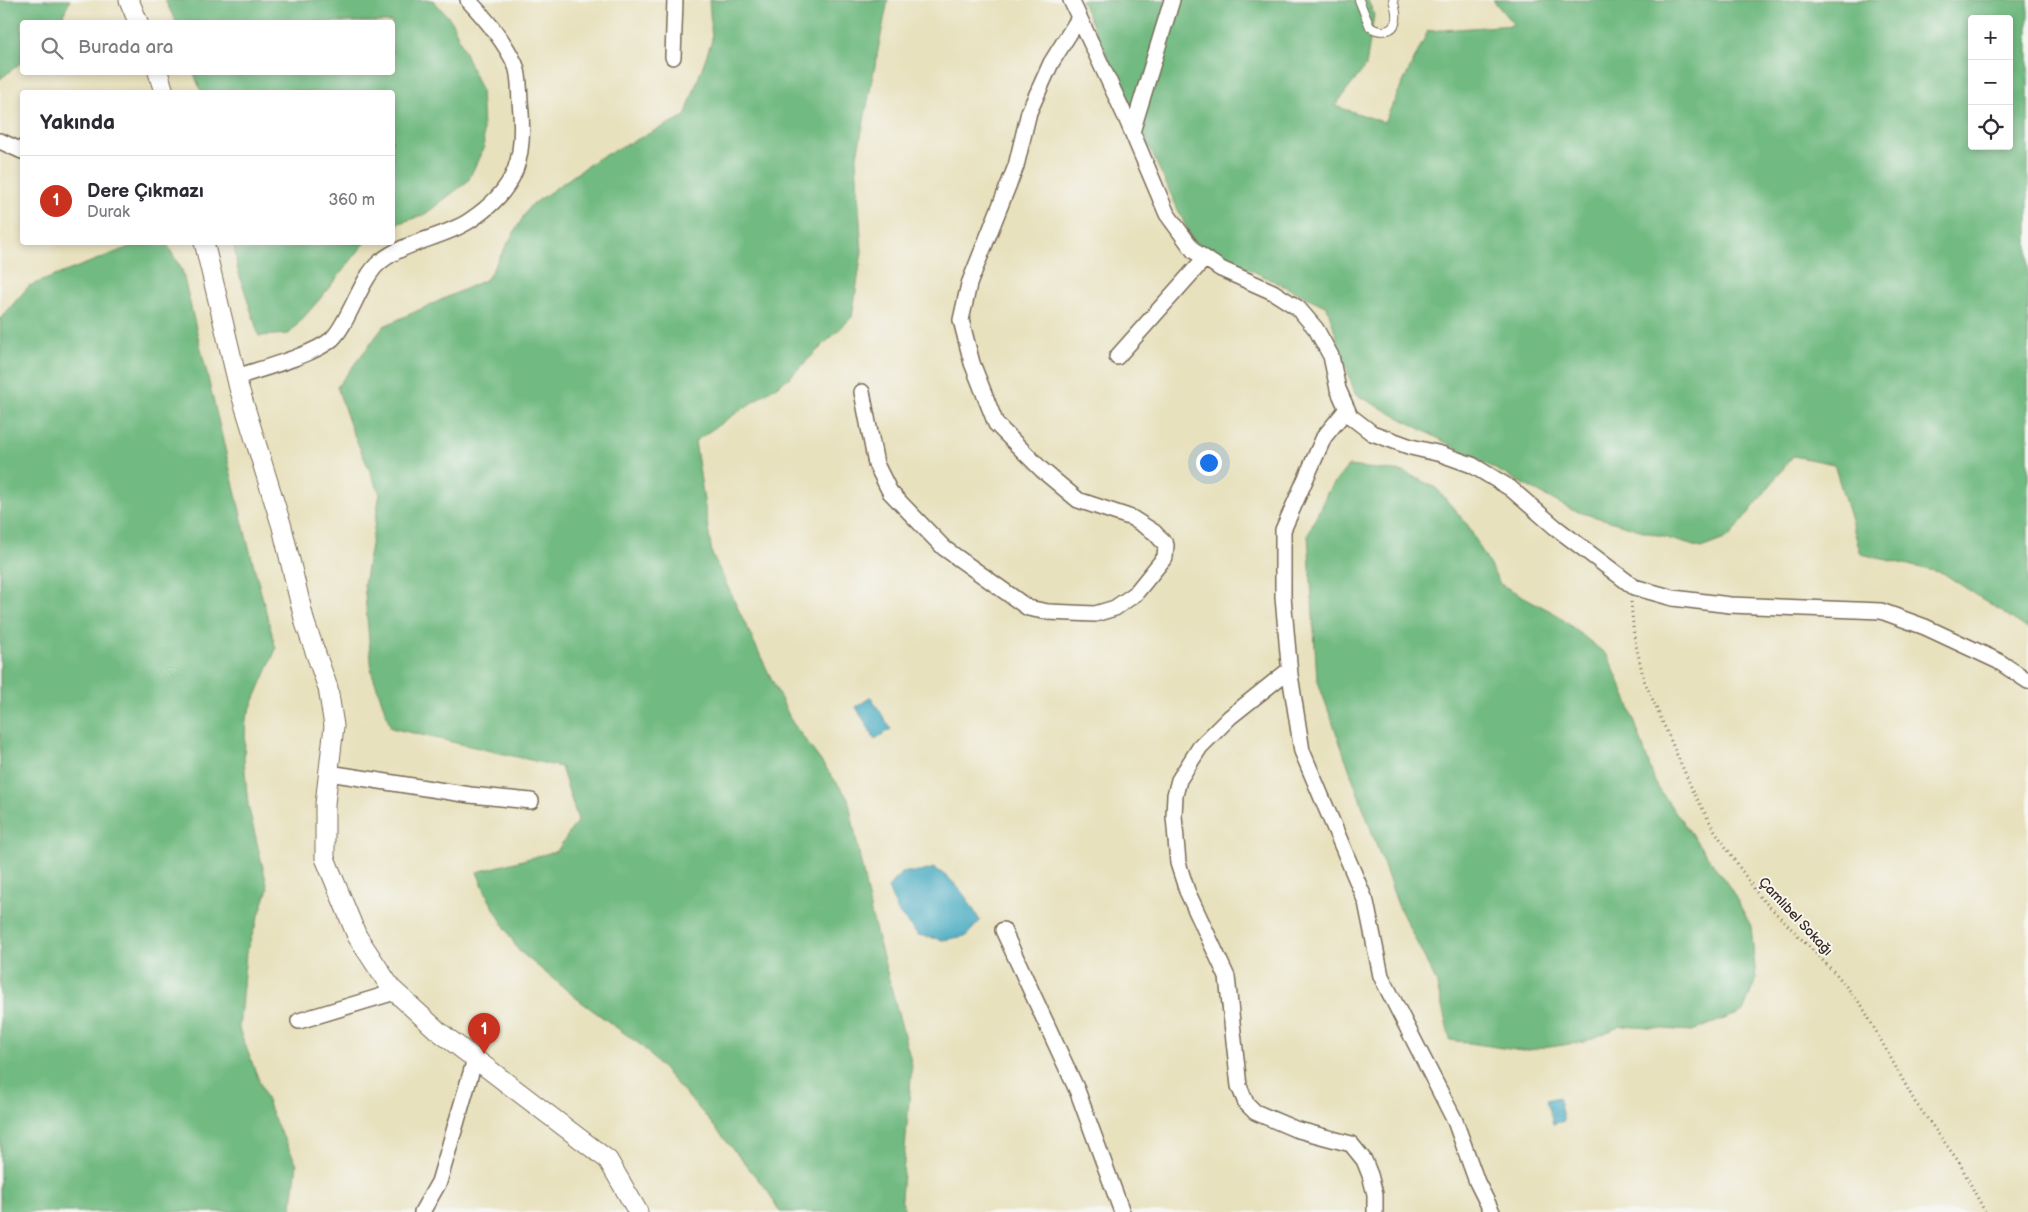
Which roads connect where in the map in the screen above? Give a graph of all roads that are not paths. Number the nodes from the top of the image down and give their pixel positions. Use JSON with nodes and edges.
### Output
{"nodes":[{"id":1,"x":129,"y":0,"type":"edge"},
{"id":2,"x":468,"y":0,"type":"edge"},
{"id":3,"x":675,"y":0,"type":"edge"},
{"id":4,"x":1071,"y":0,"type":"edge"},
{"id":5,"x":1172,"y":0,"type":"edge"},
{"id":6,"x":1360,"y":0,"type":"edge"},
{"id":7,"x":1393,"y":0,"type":"edge"},
{"id":8,"x":1079,"y":18,"type":"junction"},
{"id":9,"x":137,"y":20,"type":"edge"},
{"id":10,"x":673,"y":57,"type":"dead end"},
{"id":11,"x":159,"y":75,"type":"edge"},
{"id":12,"x":163,"y":90,"type":"edge"},
{"id":13,"x":1132,"y":132,"type":"junction"},
{"id":14,"x":0,"y":141,"type":"edge"},
{"id":15,"x":20,"y":150,"type":"edge"},
{"id":16,"x":205,"y":245,"type":"edge"},
{"id":17,"x":1205,"y":258,"type":"junction"},
{"id":18,"x":1116,"y":357,"type":"dead end"},
{"id":19,"x":236,"y":377,"type":"junction"},
{"id":20,"x":862,"y":392,"type":"dead end"},
{"id":21,"x":1347,"y":409,"type":"junction"},
{"id":22,"x":1290,"y":670,"type":"junction"},
{"id":23,"x":2028,"y":681,"type":"edge"},
{"id":24,"x":328,"y":773,"type":"junction"},
{"id":25,"x":531,"y":801,"type":"dead end"},
{"id":26,"x":1003,"y":930,"type":"dead end"},
{"id":27,"x":395,"y":992,"type":"junction"},
{"id":28,"x":299,"y":1021,"type":"dead end"},
{"id":29,"x":475,"y":1059,"type":"junction"},
{"id":30,"x":422,"y":1212,"type":"edge"},
{"id":31,"x":638,"y":1212,"type":"edge"},
{"id":32,"x":1122,"y":1212,"type":"edge"},
{"id":33,"x":1375,"y":1212,"type":"edge"},
{"id":34,"x":1492,"y":1212,"type":"edge"}],
"edges":[{"from":1,"to":9,"type":"street"},
{"from":2,"to":19,"type":"street"},
{"from":3,"to":10,"type":"street"},
{"from":4,"to":8,"type":"street"},
{"from":5,"to":13,"type":"street"},
{"from":6,"to":7,"type":"lane"},
{"from":8,"to":13,"type":"street"},
{"from":8,"to":20,"type":"street"},
{"from":11,"to":12,"type":"street"},
{"from":13,"to":17,"type":"street"},
{"from":14,"to":15,"type":"street"},
{"from":16,"to":19,"type":"street"},
{"from":17,"to":18,"type":"street"},
{"from":17,"to":21,"type":"street"},
{"from":19,"to":24,"type":"street"},
{"from":21,"to":22,"type":"street"},
{"from":21,"to":23,"type":"street"},
{"from":22,"to":33,"type":"street"},
{"from":22,"to":34,"type":"street"},
{"from":24,"to":25,"type":"street"},
{"from":24,"to":27,"type":"street"},
{"from":26,"to":32,"type":"street"},
{"from":27,"to":28,"type":"street"},
{"from":27,"to":29,"type":"street"},
{"from":29,"to":30,"type":"street"},
{"from":29,"to":31,"type":"street"}]}
